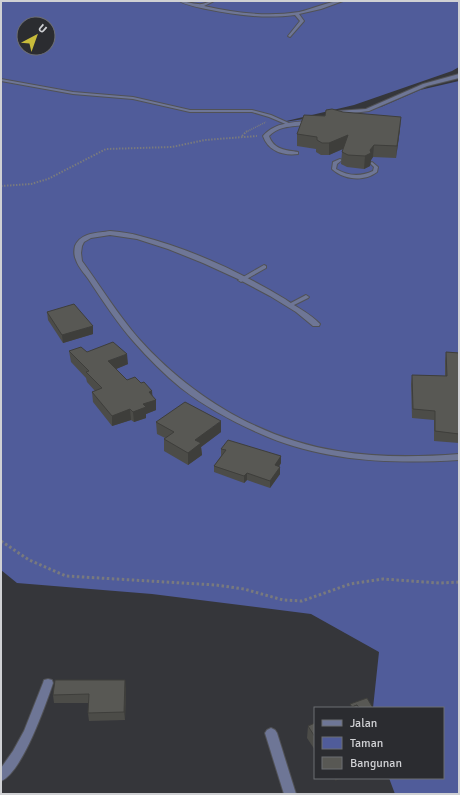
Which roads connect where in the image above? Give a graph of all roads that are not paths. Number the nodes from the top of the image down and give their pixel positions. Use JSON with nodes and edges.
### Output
{"nodes":[{"id":1,"x":181,"y":1,"type":"edge"},
{"id":2,"x":212,"y":1,"type":"edge"},
{"id":3,"x":341,"y":1,"type":"edge"},
{"id":4,"x":200,"y":6,"type":"junction"},
{"id":5,"x":297,"y":14,"type":"junction"},
{"id":6,"x":290,"y":36,"type":"dead end"},
{"id":7,"x":459,"y":76,"type":"edge"},
{"id":8,"x":1,"y":80,"type":"edge"},
{"id":9,"x":331,"y":115,"type":"edge"},
{"id":10,"x":318,"y":122,"type":"edge"},
{"id":11,"x":289,"y":124,"type":"junction"},
{"id":12,"x":296,"y":153,"type":"dead end"},
{"id":13,"x":340,"y":160,"type":"dead end"},
{"id":14,"x":372,"y":163,"type":"edge"},
{"id":15,"x":264,"y":266,"type":"dead end"},
{"id":16,"x":242,"y":280,"type":"junction"},
{"id":17,"x":306,"y":297,"type":"dead end"},
{"id":18,"x":290,"y":305,"type":"junction"},
{"id":19,"x":316,"y":324,"type":"dead end"},
{"id":20,"x":459,"y":457,"type":"edge"},
{"id":21,"x":48,"y":683,"type":"dead end"},
{"id":22,"x":271,"y":733,"type":"dead end"},
{"id":23,"x":1,"y":776,"type":"edge"},
{"id":24,"x":290,"y":794,"type":"edge"}],
"edges":[{"from":1,"to":4,"type":"street"},
{"from":2,"to":4,"type":"street"},
{"from":3,"to":5,"type":"street"},
{"from":4,"to":5,"type":"street"},
{"from":5,"to":6,"type":"street"},
{"from":7,"to":9,"type":"street"},
{"from":8,"to":11,"type":"lane"},
{"from":10,"to":11,"type":"street"},
{"from":11,"to":12,"type":"street"},
{"from":13,"to":14,"type":"lane"},
{"from":15,"to":16,"type":"lane"},
{"from":16,"to":18,"type":"street"},
{"from":16,"to":20,"type":"street"},
{"from":17,"to":18,"type":"lane"},
{"from":18,"to":19,"type":"street"},
{"from":21,"to":23,"type":"street"},
{"from":22,"to":24,"type":"street"}]}
